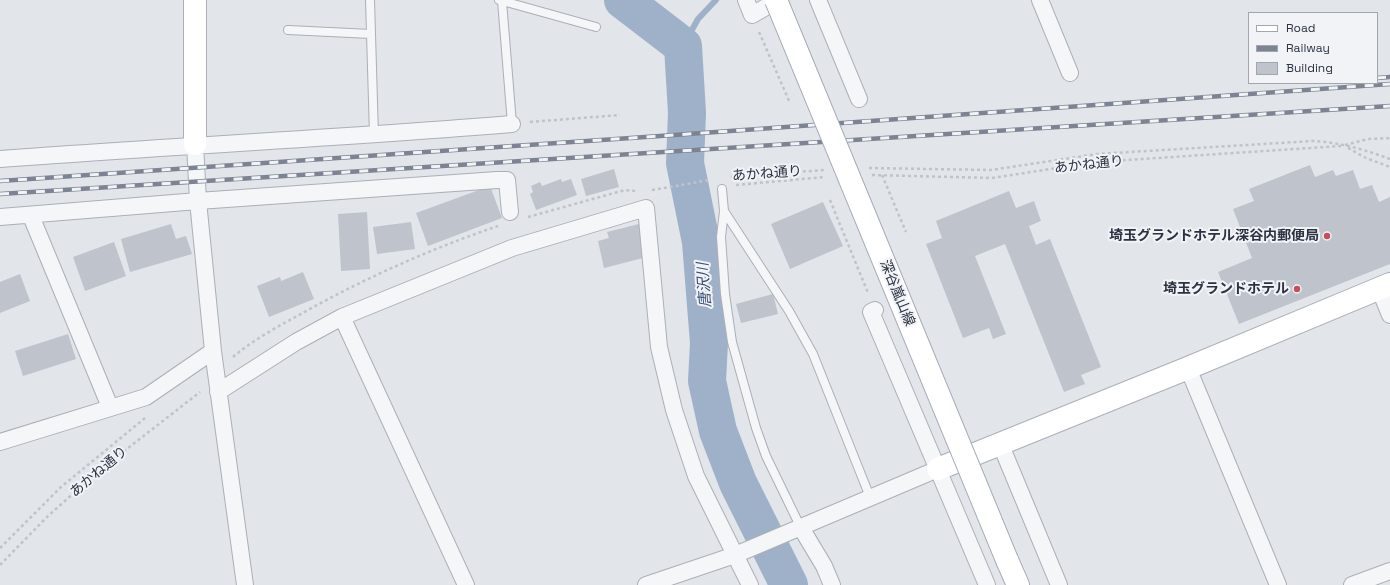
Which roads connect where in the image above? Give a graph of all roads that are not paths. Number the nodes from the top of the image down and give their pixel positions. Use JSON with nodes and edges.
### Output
{"nodes":[{"id":1,"x":194,"y":0,"type":"edge"},
{"id":2,"x":370,"y":0,"type":"edge"},
{"id":3,"x":746,"y":0,"type":"edge"},
{"id":4,"x":777,"y":0,"type":"edge"},
{"id":5,"x":818,"y":0,"type":"edge"},
{"id":6,"x":1040,"y":0,"type":"edge"},
{"id":7,"x":500,"y":1,"type":"edge"},
{"id":8,"x":596,"y":27,"type":"dead end"},
{"id":9,"x":288,"y":30,"type":"dead end"},
{"id":10,"x":371,"y":34,"type":"junction"},
{"id":11,"x":1070,"y":73,"type":"dead end"},
{"id":12,"x":859,"y":99,"type":"dead end"},
{"id":13,"x":512,"y":124,"type":"joint"},
{"id":14,"x":374,"y":135,"type":"junction"},
{"id":15,"x":195,"y":144,"type":"junction"},
{"id":16,"x":0,"y":159,"type":"edge"},
{"id":17,"x":722,"y":189,"type":"dead end"},
{"id":18,"x":198,"y":201,"type":"junction"},
{"id":19,"x":724,"y":211,"type":"junction"},
{"id":20,"x":510,"y":212,"type":"dead end"},
{"id":21,"x":31,"y":216,"type":"junction"},
{"id":22,"x":0,"y":217,"type":"edge"},
{"id":23,"x":1384,"y":286,"type":"edge"},
{"id":24,"x":875,"y":310,"type":"road end"},
{"id":25,"x":1390,"y":315,"type":"edge"},
{"id":26,"x":342,"y":317,"type":"junction"},
{"id":27,"x":213,"y":352,"type":"junction"},
{"id":28,"x":1188,"y":368,"type":"junction"},
{"id":29,"x":211,"y":389,"type":"junction"},
{"id":30,"x":110,"y":407,"type":"junction"},
{"id":31,"x":0,"y":442,"type":"edge"},
{"id":32,"x":1000,"y":443,"type":"junction"},
{"id":33,"x":938,"y":469,"type":"junction"},
{"id":34,"x":870,"y":497,"type":"junction"},
{"id":35,"x":796,"y":528,"type":"junction"},
{"id":36,"x":739,"y":553,"type":"junction"},
{"id":37,"x":1390,"y":571,"type":"edge"},
{"id":38,"x":245,"y":585,"type":"edge"},
{"id":39,"x":466,"y":585,"type":"edge"},
{"id":40,"x":646,"y":585,"type":"edge"},
{"id":41,"x":750,"y":585,"type":"edge"},
{"id":42,"x":832,"y":585,"type":"edge"},
{"id":43,"x":987,"y":585,"type":"edge"},
{"id":44,"x":1018,"y":585,"type":"edge"},
{"id":45,"x":1059,"y":585,"type":"edge"},
{"id":46,"x":1278,"y":585,"type":"edge"},
{"id":47,"x":1352,"y":585,"type":"edge"}],
"edges":[{"from":1,"to":15,"type":"main road"},
{"from":2,"to":10,"type":"lane"},
{"from":3,"to":4,"type":"street"},
{"from":4,"to":44,"type":"main road","name":"深谷嵐山線","bridge":true},
{"from":5,"to":12,"type":"street"},
{"from":6,"to":11,"type":"street"},
{"from":7,"to":8,"type":"lane"},
{"from":7,"to":13,"type":"lane"},
{"from":9,"to":10,"type":"lane"},
{"from":10,"to":14,"type":"lane"},
{"from":13,"to":14,"type":"street"},
{"from":14,"to":15,"type":"street"},
{"from":15,"to":16,"type":"street"},
{"from":15,"to":18,"type":"street"},
{"from":17,"to":19,"type":"lane"},
{"from":18,"to":20,"type":"street"},
{"from":18,"to":21,"type":"street"},
{"from":18,"to":27,"type":"street"},
{"from":19,"to":34,"type":"lane"},
{"from":19,"to":35,"type":"lane"},
{"from":21,"to":22,"type":"street"},
{"from":21,"to":30,"type":"street"},
{"from":23,"to":25,"type":"street"},
{"from":23,"to":28,"type":"main road"},
{"from":24,"to":33,"type":"street"},
{"from":26,"to":29,"type":"street"},
{"from":26,"to":36,"type":"street"},
{"from":26,"to":39,"type":"street"},
{"from":27,"to":29,"type":"street"},
{"from":27,"to":30,"type":"street"},
{"from":28,"to":32,"type":"main road"},
{"from":28,"to":46,"type":"street"},
{"from":29,"to":38,"type":"street"},
{"from":30,"to":31,"type":"street"},
{"from":32,"to":33,"type":"main road"},
{"from":32,"to":45,"type":"street"},
{"from":33,"to":34,"type":"street"},
{"from":33,"to":43,"type":"street"},
{"from":34,"to":35,"type":"street"},
{"from":35,"to":36,"type":"street"},
{"from":35,"to":42,"type":"street"},
{"from":36,"to":40,"type":"street"},
{"from":36,"to":41,"type":"street"},
{"from":37,"to":47,"type":"street"}]}
